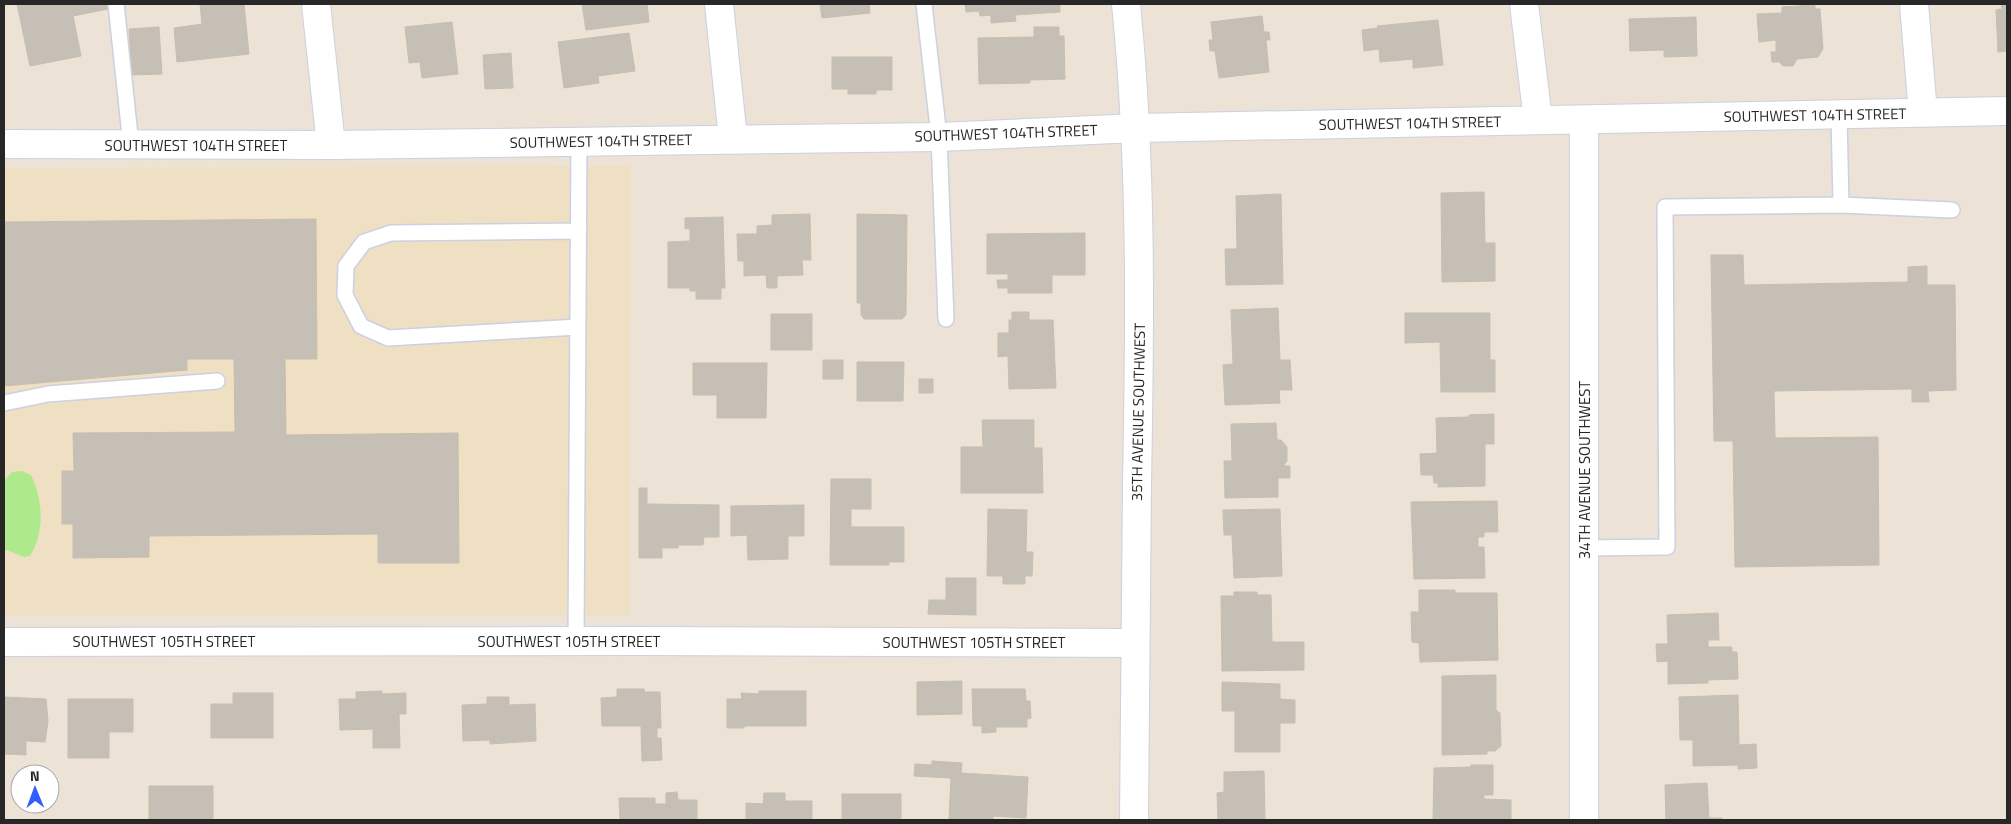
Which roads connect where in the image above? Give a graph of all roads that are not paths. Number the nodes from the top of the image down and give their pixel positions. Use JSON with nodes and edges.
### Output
{"nodes":[{"id":1,"x":116,"y":4,"type":"edge"},
{"id":2,"x":316,"y":4,"type":"edge"},
{"id":3,"x":719,"y":4,"type":"edge"},
{"id":4,"x":924,"y":4,"type":"edge"},
{"id":5,"x":1126,"y":4,"type":"edge"},
{"id":6,"x":1524,"y":4,"type":"edge"},
{"id":7,"x":1914,"y":4,"type":"edge"},
{"id":8,"x":2007,"y":111,"type":"edge"},
{"id":9,"x":1923,"y":113,"type":"junction"},
{"id":10,"x":1839,"y":114,"type":"junction"},
{"id":11,"x":1538,"y":120,"type":"junction"},
{"id":12,"x":1584,"y":120,"type":"junction"},
{"id":13,"x":1136,"y":128,"type":"junction"},
{"id":14,"x":939,"y":137,"type":"junction"},
{"id":15,"x":733,"y":139,"type":"junction"},
{"id":16,"x":579,"y":140,"type":"junction"},
{"id":17,"x":4,"y":144,"type":"edge"},
{"id":18,"x":131,"y":145,"type":"junction"},
{"id":19,"x":331,"y":145,"type":"junction"},
{"id":20,"x":1840,"y":205,"type":"junction"},
{"id":21,"x":1952,"y":210,"type":"dead end"},
{"id":22,"x":579,"y":231,"type":"junction"},
{"id":23,"x":946,"y":319,"type":"dead end"},
{"id":24,"x":578,"y":327,"type":"junction"},
{"id":25,"x":216,"y":381,"type":"dead end"},
{"id":26,"x":4,"y":403,"type":"edge"},
{"id":27,"x":1584,"y":548,"type":"junction"},
{"id":28,"x":576,"y":640,"type":"junction"},
{"id":29,"x":4,"y":642,"type":"edge"},
{"id":30,"x":1134,"y":643,"type":"junction"},
{"id":31,"x":1134,"y":820,"type":"edge"},
{"id":32,"x":1584,"y":820,"type":"edge"}],
"edges":[{"from":1,"to":18,"type":"lane"},
{"from":2,"to":19,"type":"street"},
{"from":3,"to":15,"type":"street"},
{"from":4,"to":14,"type":"lane"},
{"from":5,"to":13,"type":"street","name":"35TH AVENUE SOUTHWEST"},
{"from":6,"to":11,"type":"street"},
{"from":7,"to":9,"type":"street"},
{"from":8,"to":9,"type":"street","name":"SOUTHWEST 104TH STREET"},
{"from":9,"to":10,"type":"street","name":"SOUTHWEST 104TH STREET"},
{"from":10,"to":12,"type":"street","name":"SOUTHWEST 104TH STREET"},
{"from":10,"to":20,"type":"lane"},
{"from":11,"to":12,"type":"street","name":"SOUTHWEST 104TH STREET"},
{"from":11,"to":13,"type":"street","name":"SOUTHWEST 104TH STREET"},
{"from":12,"to":27,"type":"street","name":"34TH AVENUE SOUTHWEST"},
{"from":13,"to":14,"type":"street","name":"SOUTHWEST 104TH STREET"},
{"from":13,"to":30,"type":"street","name":"35TH AVENUE SOUTHWEST"},
{"from":14,"to":15,"type":"street","name":"SOUTHWEST 104TH STREET"},
{"from":14,"to":23,"type":"lane"},
{"from":15,"to":16,"type":"street","name":"SOUTHWEST 104TH STREET"},
{"from":16,"to":19,"type":"street","name":"SOUTHWEST 104TH STREET"},
{"from":16,"to":22,"type":"lane"},
{"from":17,"to":18,"type":"street","name":"SOUTHWEST 104TH STREET"},
{"from":18,"to":19,"type":"street","name":"SOUTHWEST 104TH STREET"},
{"from":20,"to":21,"type":"lane"},
{"from":20,"to":27,"type":"lane"},
{"from":22,"to":24,"type":"lane"},
{"from":22,"to":24,"type":"lane"},
{"from":24,"to":28,"type":"lane"},
{"from":25,"to":26,"type":"lane"},
{"from":27,"to":32,"type":"street","name":"34TH AVENUE SOUTHWEST"},
{"from":28,"to":29,"type":"street","name":"SOUTHWEST 105TH STREET"},
{"from":28,"to":30,"type":"street","name":"SOUTHWEST 105TH STREET"},
{"from":30,"to":31,"type":"street","name":"35TH AVENUE SOUTHWEST"}]}
